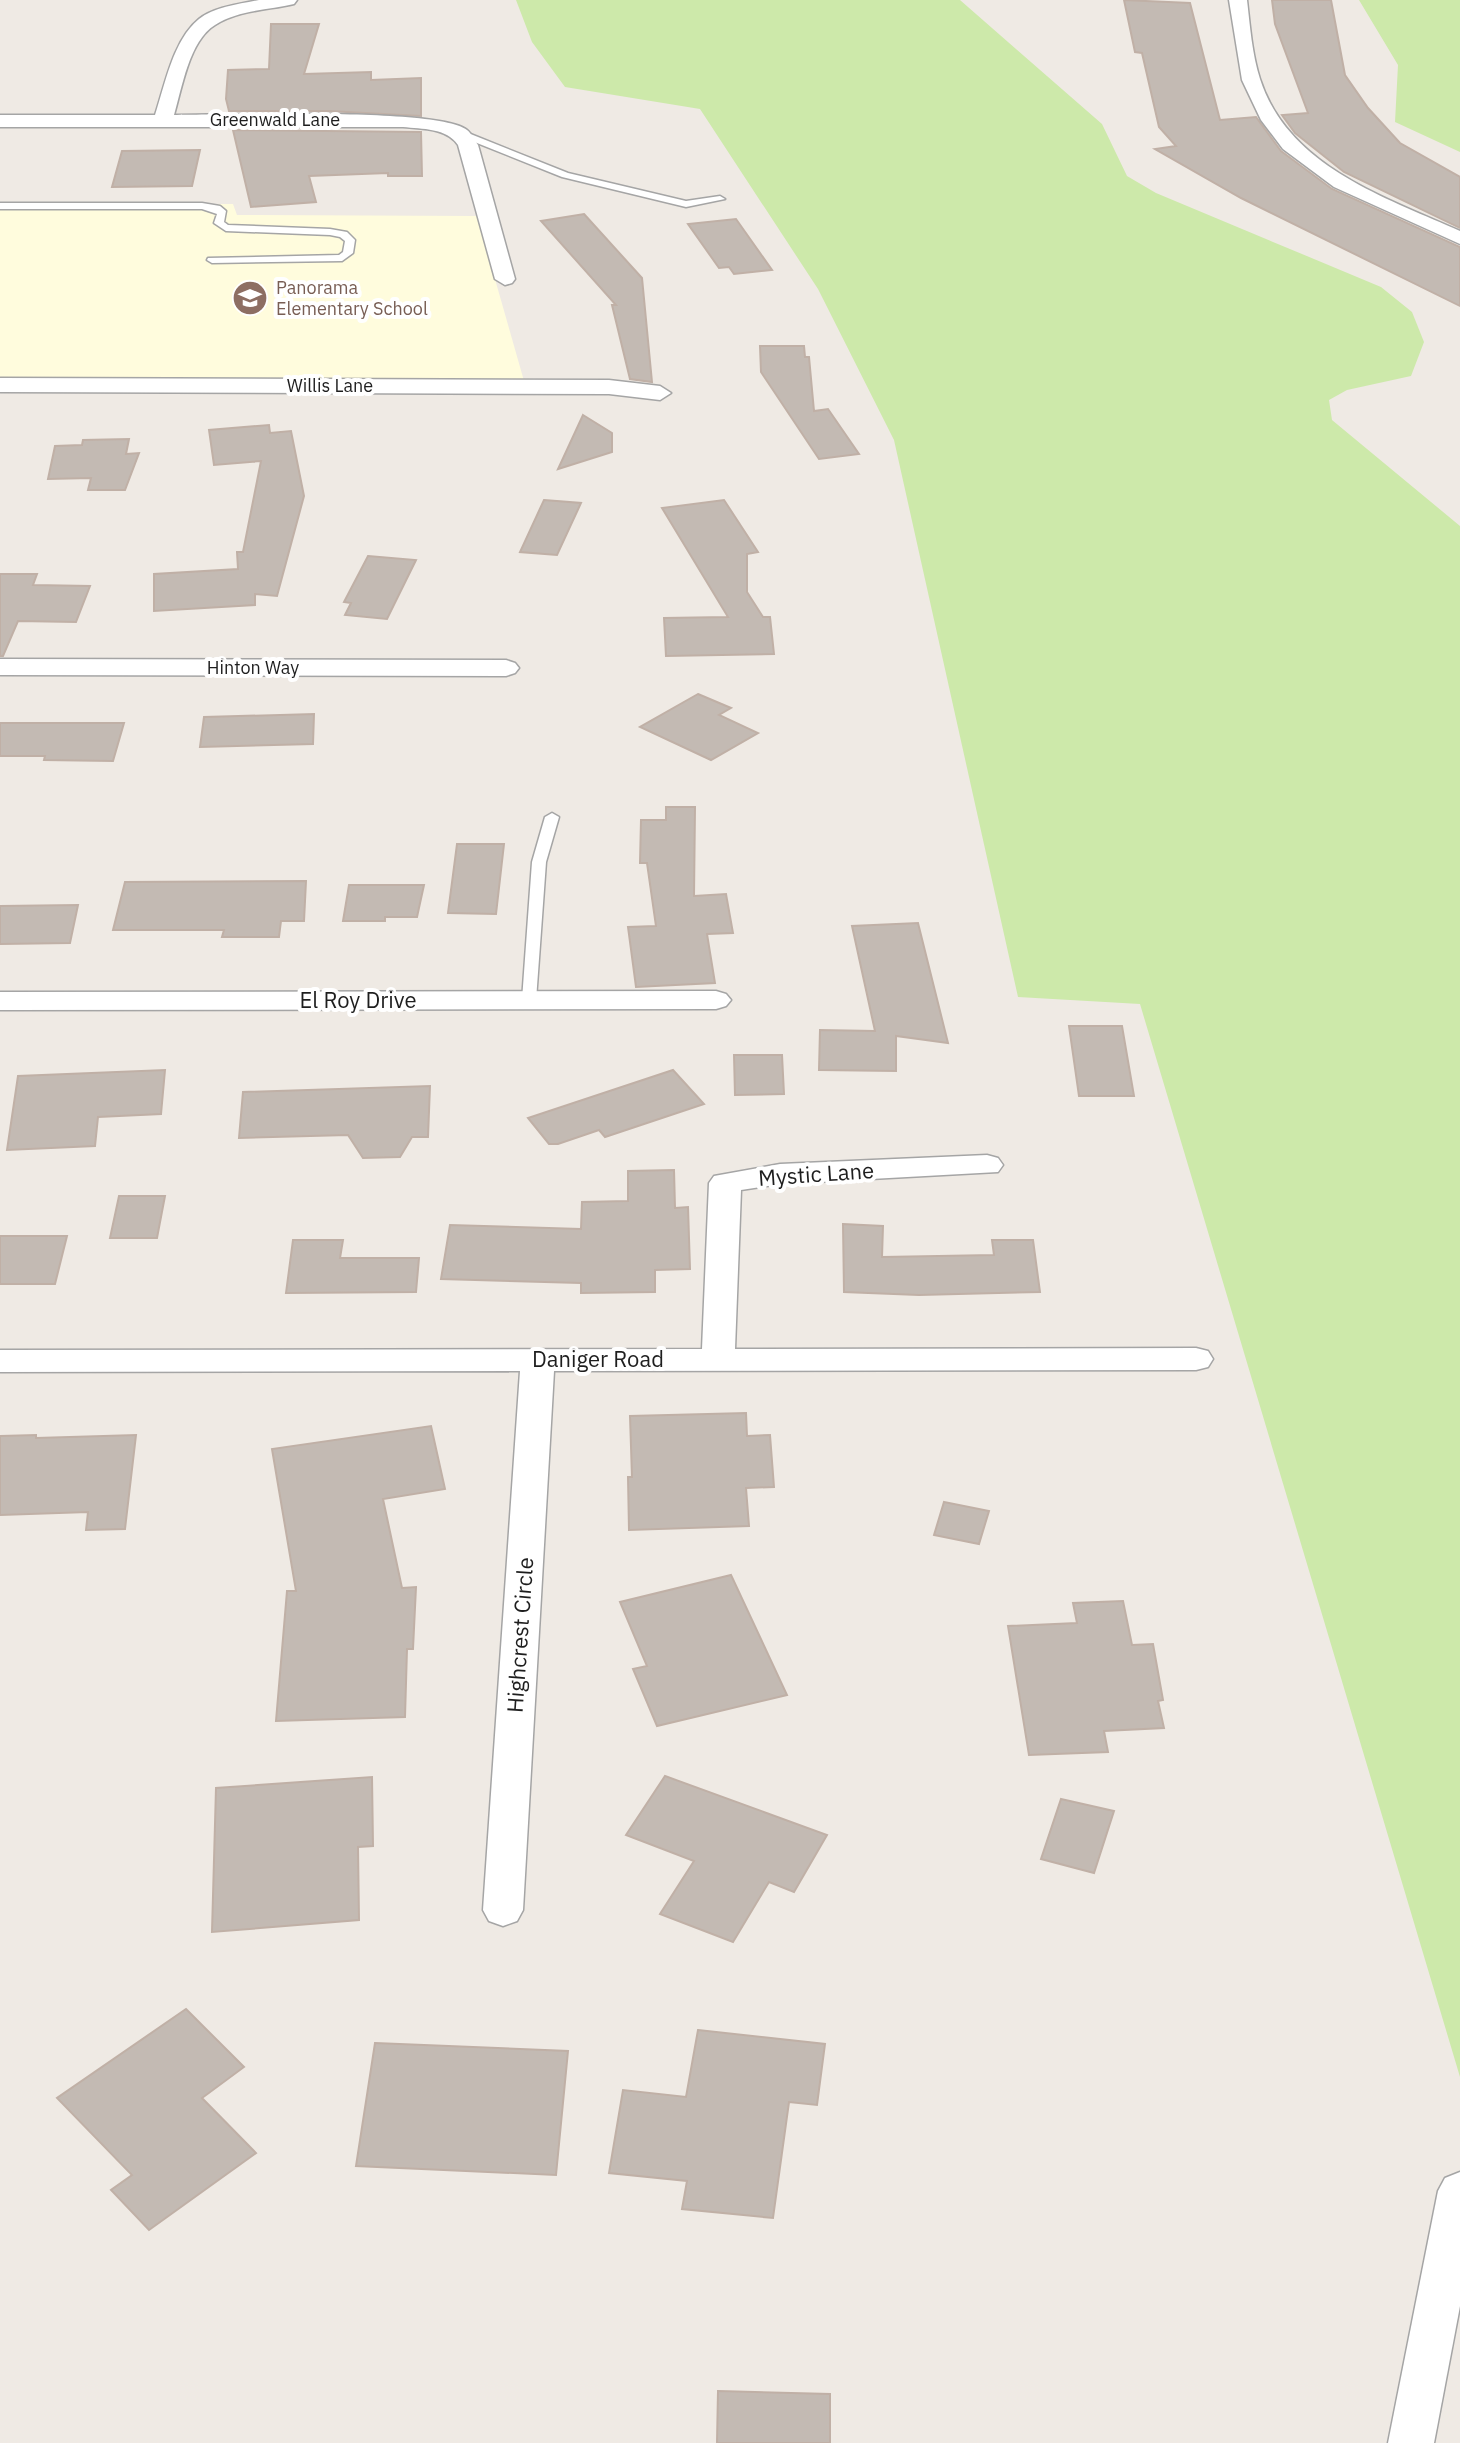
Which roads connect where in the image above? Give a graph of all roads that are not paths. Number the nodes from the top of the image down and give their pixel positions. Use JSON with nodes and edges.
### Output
{"nodes":[{"id":1,"x":288,"y":0,"type":"edge"},
{"id":2,"x":1238,"y":0,"type":"edge"},
{"id":3,"x":163,"y":120,"type":"junction"},
{"id":4,"x":0,"y":121,"type":"edge"},
{"id":5,"x":460,"y":133,"type":"junction"},
{"id":6,"x":720,"y":199,"type":"dead end"},
{"id":7,"x":0,"y":206,"type":"edge"},
{"id":8,"x":1460,"y":238,"type":"edge"},
{"id":9,"x":212,"y":260,"type":"dead end"},
{"id":10,"x":505,"y":279,"type":"dead end"},
{"id":11,"x":0,"y":385,"type":"edge"},
{"id":12,"x":660,"y":393,"type":"dead end"},
{"id":13,"x":0,"y":667,"type":"edge"},
{"id":14,"x":506,"y":668,"type":"dead end"},
{"id":15,"x":552,"y":817,"type":"dead end"},
{"id":16,"x":529,"y":1000,"type":"junction"},
{"id":17,"x":716,"y":1000,"type":"dead end"},
{"id":18,"x":0,"y":1001,"type":"edge"},
{"id":19,"x":987,"y":1165,"type":"dead end"},
{"id":20,"x":538,"y":1359,"type":"junction"},
{"id":21,"x":718,"y":1359,"type":"junction"},
{"id":22,"x":1196,"y":1359,"type":"dead end"},
{"id":23,"x":0,"y":1361,"type":"edge"},
{"id":24,"x":503,"y":1910,"type":"dead end"},
{"id":25,"x":1460,"y":2191,"type":"edge"},
{"id":26,"x":1411,"y":2443,"type":"edge"}],
"edges":[{"from":1,"to":3,"type":"street"},
{"from":2,"to":8,"type":"street"},
{"from":3,"to":4,"type":"street","name":"Greenwald Lane"},
{"from":3,"to":5,"type":"street","name":"Greenwald Lane"},
{"from":5,"to":6,"type":"lane"},
{"from":5,"to":10,"type":"street"},
{"from":7,"to":9,"type":"lane"},
{"from":11,"to":12,"type":"street","name":"Willis Lane"},
{"from":13,"to":14,"type":"street","name":"Hinton Way"},
{"from":15,"to":16,"type":"lane"},
{"from":16,"to":17,"type":"street","name":"El Roy Drive"},
{"from":16,"to":18,"type":"street","name":"El Roy Drive"},
{"from":19,"to":21,"type":"street","name":"Mystic Lane"},
{"from":20,"to":21,"type":"street","name":"Daniger Road"},
{"from":20,"to":23,"type":"street","name":"Daniger Road"},
{"from":20,"to":24,"type":"street","name":"Highcrest Circle"},
{"from":21,"to":22,"type":"street","name":"Daniger Road"},
{"from":25,"to":26,"type":"street"}]}
